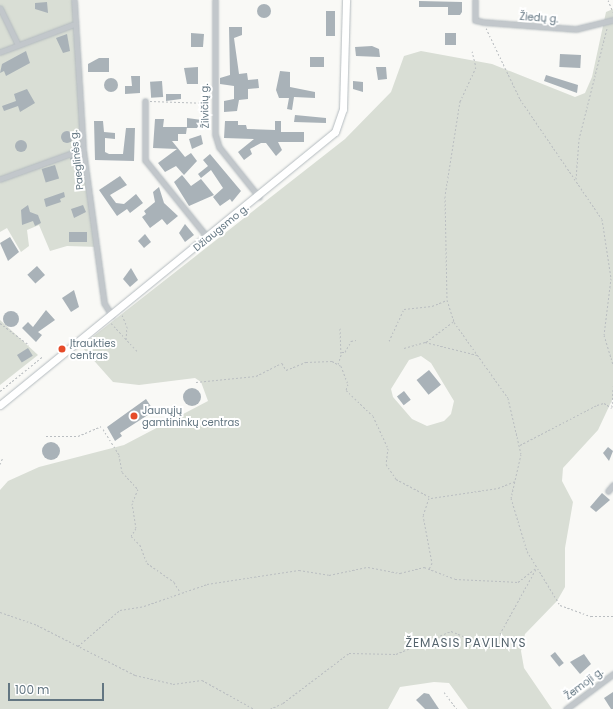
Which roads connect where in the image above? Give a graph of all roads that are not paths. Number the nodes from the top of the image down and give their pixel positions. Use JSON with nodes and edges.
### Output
{"nodes":[{"id":1,"x":74,"y":0,"type":"edge"},
{"id":2,"x":215,"y":0,"type":"edge"},
{"id":3,"x":346,"y":0,"type":"edge"},
{"id":4,"x":475,"y":0,"type":"edge"},
{"id":5,"x":0,"y":8,"type":"edge"},
{"id":6,"x":611,"y":21,"type":"edge"},
{"id":7,"x":74,"y":24,"type":"junction"},
{"id":8,"x":18,"y":45,"type":"junction"},
{"id":9,"x":0,"y":52,"type":"edge"},
{"id":10,"x":145,"y":101,"type":"road end"},
{"id":11,"x":84,"y":149,"type":"junction"},
{"id":12,"x":0,"y":179,"type":"edge"},
{"id":13,"x":259,"y":197,"type":"junction"},
{"id":14,"x":208,"y":238,"type":"junction"},
{"id":15,"x":110,"y":318,"type":"junction"},
{"id":16,"x":0,"y":405,"type":"edge"},
{"id":17,"x":613,"y":485,"type":"edge"},
{"id":18,"x":608,"y":492,"type":"dead end"},
{"id":19,"x":613,"y":674,"type":"edge"},
{"id":20,"x":566,"y":709,"type":"edge"}],
"edges":[{"from":1,"to":7,"type":"street","name":"Paeglinės g."},
{"from":2,"to":13,"type":"street","name":"Žilvičių g."},
{"from":3,"to":13,"type":"street","name":"Džiaugsmo g."},
{"from":4,"to":6,"type":"street","name":"Žiedų g."},
{"from":5,"to":8,"type":"street"},
{"from":7,"to":8,"type":"street"},
{"from":7,"to":11,"type":"street","name":"Paeglinės g."},
{"from":8,"to":9,"type":"street"},
{"from":10,"to":14,"type":"street"},
{"from":11,"to":12,"type":"street"},
{"from":11,"to":15,"type":"street","name":"Paeglinės g."},
{"from":13,"to":14,"type":"street","name":"Džiaugsmo g."},
{"from":14,"to":15,"type":"street","name":"Džiaugsmo g."},
{"from":15,"to":16,"type":"street","name":"Džiaugsmo g."},
{"from":17,"to":18,"type":"street"},
{"from":19,"to":20,"type":"street","name":"Žemoji g."}]}
